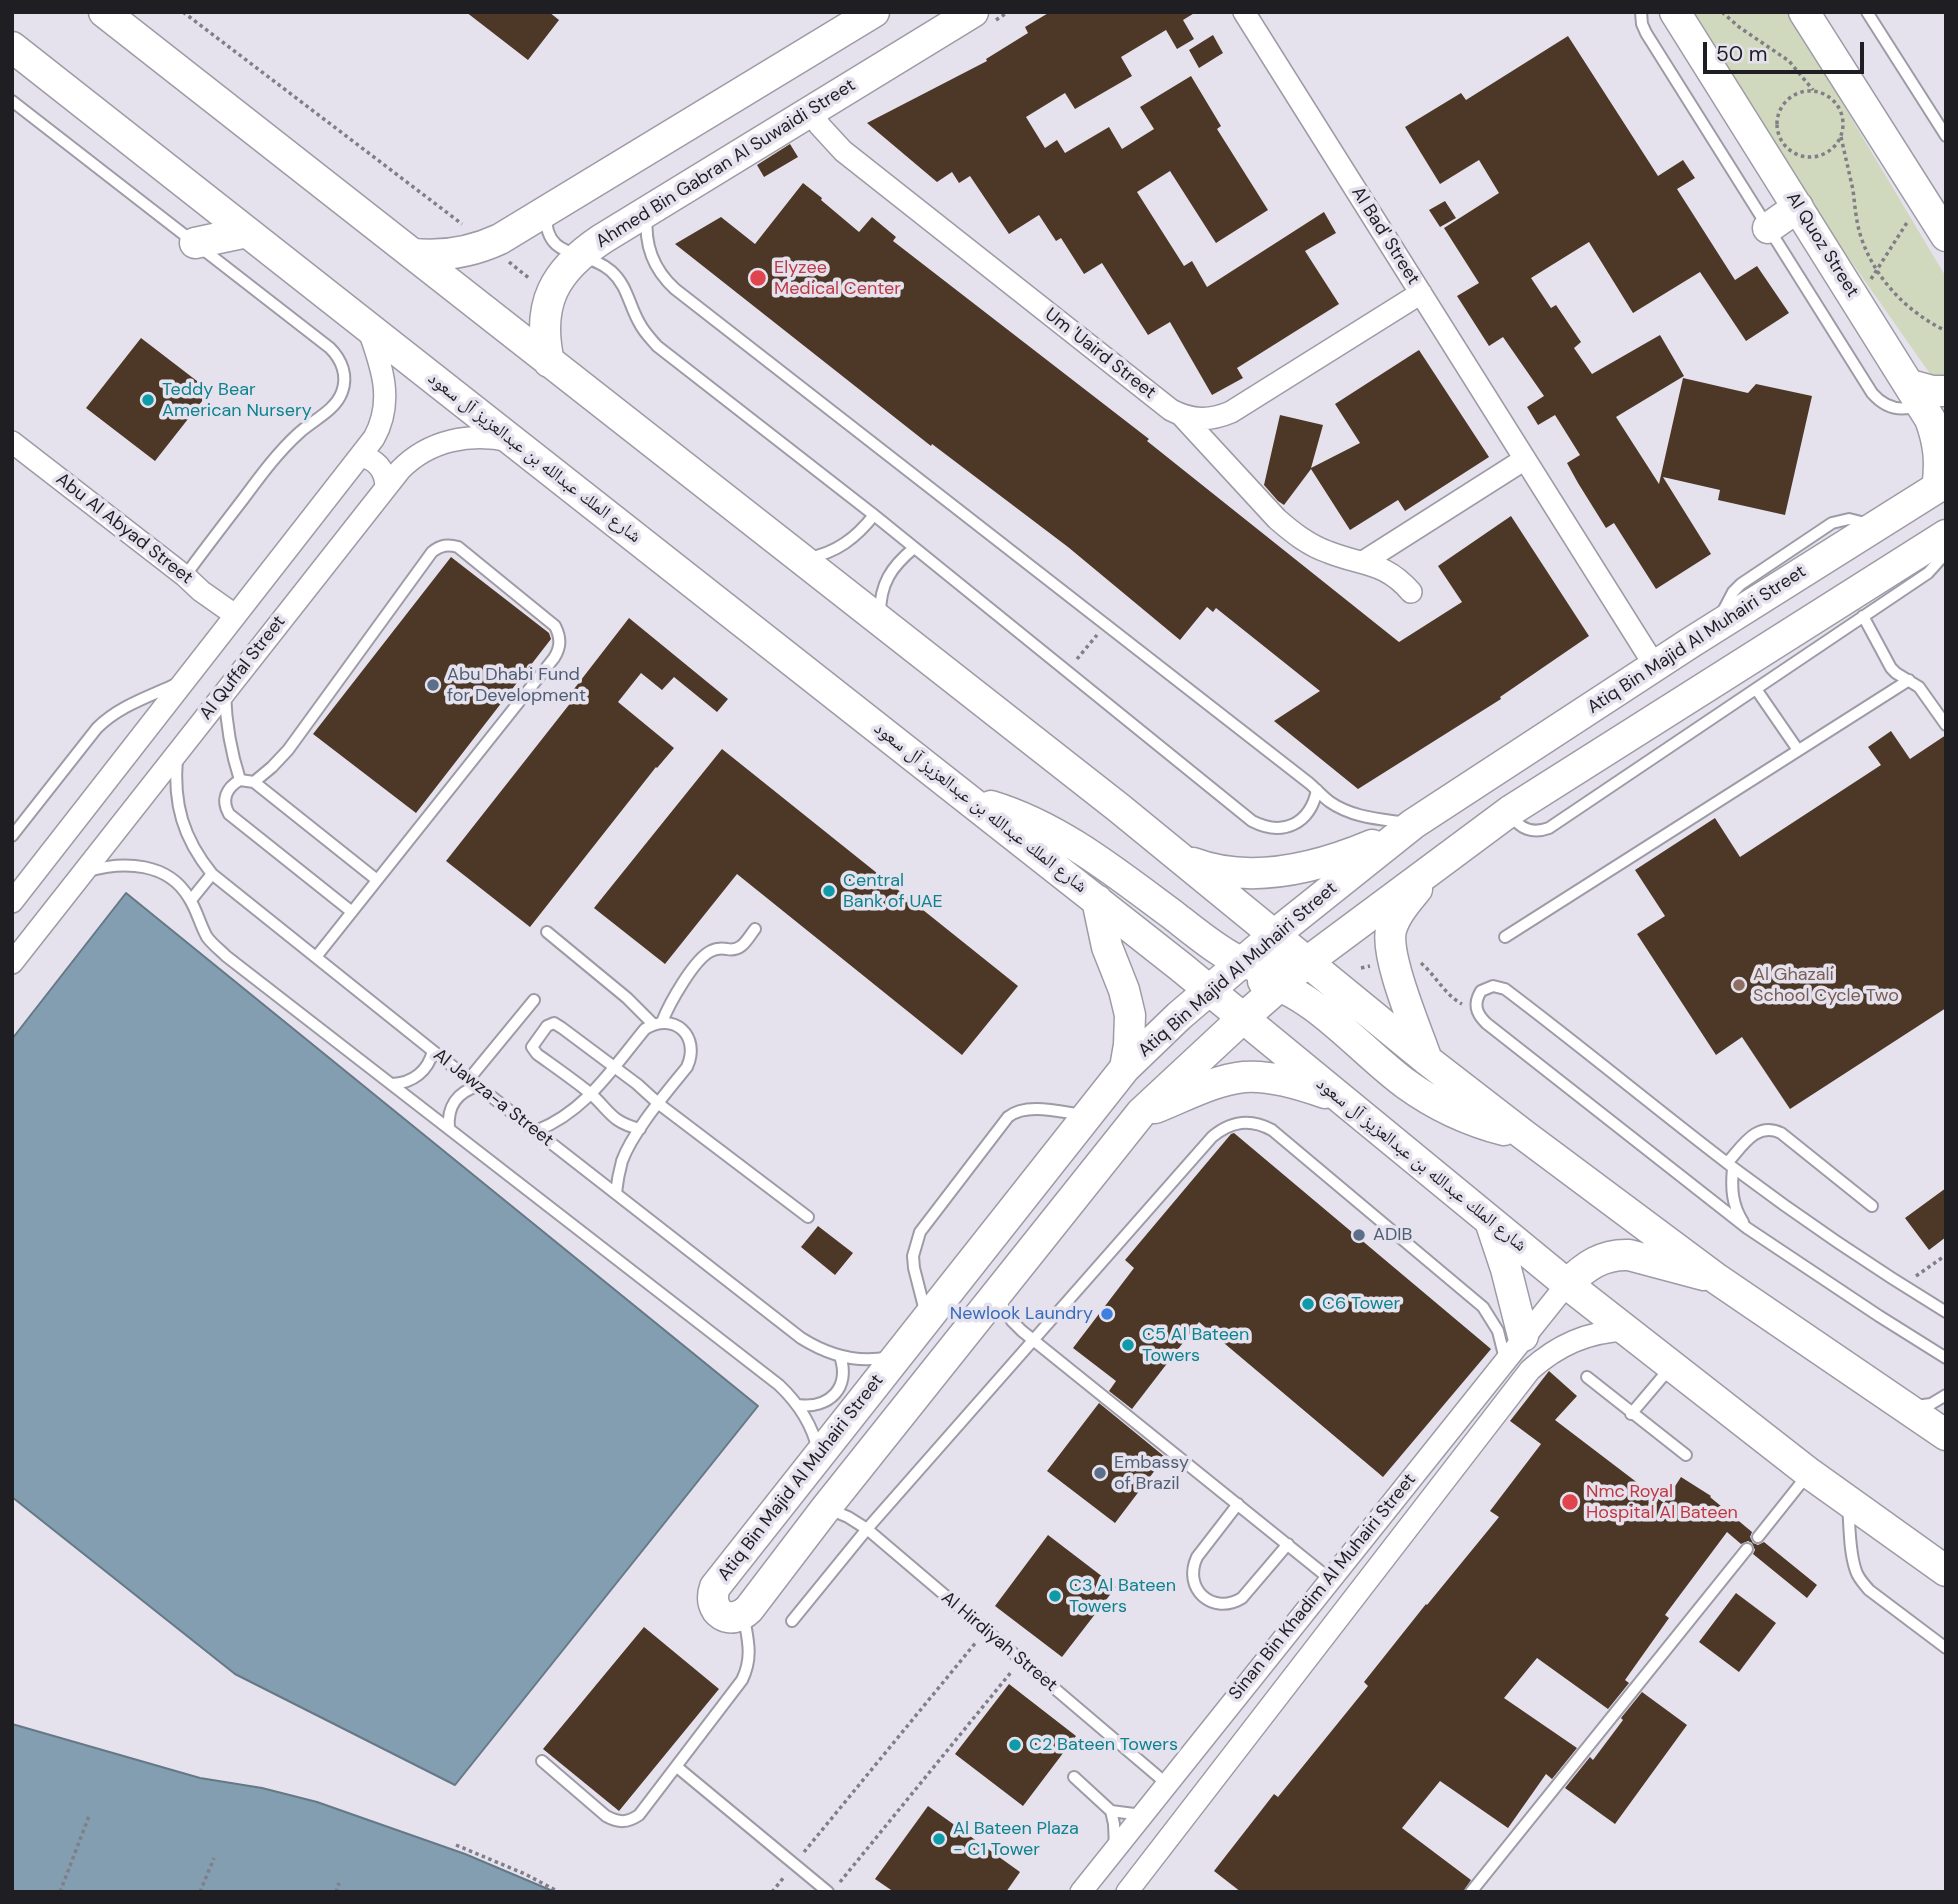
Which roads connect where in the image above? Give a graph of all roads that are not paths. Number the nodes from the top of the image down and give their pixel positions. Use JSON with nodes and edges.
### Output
{"nodes":[{"id":1,"x":874,"y":12,"type":"edge"},
{"id":2,"x":973,"y":12,"type":"edge"},
{"id":3,"x":1244,"y":12,"type":"edge"},
{"id":4,"x":1641,"y":12,"type":"edge"},
{"id":5,"x":1675,"y":12,"type":"edge"},
{"id":6,"x":1804,"y":12,"type":"edge"},
{"id":7,"x":1867,"y":12,"type":"edge"},
{"id":8,"x":116,"y":17,"type":"edge"},
{"id":9,"x":12,"y":47,"type":"edge"},
{"id":10,"x":12,"y":101,"type":"edge"},
{"id":11,"x":811,"y":112,"type":"junction"},
{"id":12,"x":1946,"y":136,"type":"edge"},
{"id":13,"x":1798,"y":207,"type":"junction"},
{"id":14,"x":547,"y":212,"type":"junction"},
{"id":15,"x":648,"y":212,"type":"junction"},
{"id":16,"x":1769,"y":228,"type":"junction"},
{"id":17,"x":247,"y":232,"type":"junction"},
{"id":18,"x":1946,"y":236,"type":"edge"},
{"id":19,"x":195,"y":243,"type":"junction"},
{"id":20,"x":413,"y":254,"type":"junction"},
{"id":21,"x":579,"y":256,"type":"junction"},
{"id":22,"x":1421,"y":293,"type":"junction"},
{"id":23,"x":368,"y":328,"type":"junction"},
{"id":24,"x":550,"y":362,"type":"junction"},
{"id":25,"x":1926,"y":393,"type":"edge"},
{"id":26,"x":1182,"y":416,"type":"junction"},
{"id":27,"x":12,"y":442,"type":"edge"},
{"id":28,"x":513,"y":442,"type":"junction"},
{"id":29,"x":360,"y":456,"type":"junction"},
{"id":30,"x":1525,"y":459,"type":"junction"},
{"id":31,"x":1941,"y":485,"type":"edge"},
{"id":32,"x":386,"y":486,"type":"junction"},
{"id":33,"x":874,"y":515,"type":"junction"},
{"id":34,"x":1946,"y":535,"type":"edge"},
{"id":35,"x":914,"y":548,"type":"junction"},
{"id":36,"x":1946,"y":553,"type":"edge"},
{"id":37,"x":802,"y":559,"type":"junction"},
{"id":38,"x":1363,"y":562,"type":"junction"},
{"id":39,"x":185,"y":576,"type":"junction"},
{"id":40,"x":1411,"y":592,"type":"dead end"},
{"id":41,"x":235,"y":615,"type":"junction"},
{"id":42,"x":1863,"y":616,"type":"junction"},
{"id":43,"x":880,"y":621,"type":"junction"},
{"id":44,"x":1655,"y":666,"type":"junction"},
{"id":45,"x":185,"y":680,"type":"junction"},
{"id":46,"x":1909,"y":680,"type":"junction"},
{"id":47,"x":1756,"y":689,"type":"junction"},
{"id":48,"x":225,"y":691,"type":"junction"},
{"id":49,"x":1946,"y":725,"type":"edge"},
{"id":50,"x":178,"y":750,"type":"junction"},
{"id":51,"x":1798,"y":750,"type":"junction"},
{"id":52,"x":240,"y":780,"type":"junction"},
{"id":53,"x":254,"y":782,"type":"junction"},
{"id":54,"x":1317,"y":790,"type":"junction"},
{"id":55,"x":968,"y":799,"type":"junction"},
{"id":56,"x":1510,"y":811,"type":"junction"},
{"id":57,"x":1413,"y":824,"type":"junction"},
{"id":58,"x":12,"y":836,"type":"edge"},
{"id":59,"x":1175,"y":854,"type":"junction"},
{"id":60,"x":1433,"y":866,"type":"junction"},
{"id":61,"x":82,"y":873,"type":"junction"},
{"id":62,"x":212,"y":874,"type":"junction"},
{"id":63,"x":377,"y":880,"type":"junction"},
{"id":64,"x":191,"y":900,"type":"junction"},
{"id":65,"x":1097,"y":900,"type":"junction"},
{"id":66,"x":12,"y":902,"type":"edge"},
{"id":67,"x":352,"y":912,"type":"junction"},
{"id":68,"x":755,"y":929,"type":"dead end"},
{"id":69,"x":547,"y":932,"type":"dead end"},
{"id":70,"x":1274,"y":935,"type":"junction"},
{"id":71,"x":1505,"y":937,"type":"dead end"},
{"id":72,"x":316,"y":957,"type":"junction"},
{"id":73,"x":1241,"y":962,"type":"junction"},
{"id":74,"x":1307,"y":962,"type":"junction"},
{"id":75,"x":12,"y":963,"type":"edge"},
{"id":76,"x":1280,"y":986,"type":"junction"},
{"id":77,"x":1209,"y":991,"type":"junction"},
{"id":78,"x":534,"y":1000,"type":"dead end"},
{"id":79,"x":1242,"y":1019,"type":"junction"},
{"id":80,"x":657,"y":1023,"type":"junction"},
{"id":81,"x":433,"y":1051,"type":"junction"},
{"id":82,"x":1427,"y":1060,"type":"junction"},
{"id":83,"x":613,"y":1067,"type":"junction"},
{"id":84,"x":1125,"y":1068,"type":"junction"},
{"id":85,"x":474,"y":1082,"type":"junction"},
{"id":86,"x":392,"y":1084,"type":"junction"},
{"id":87,"x":590,"y":1094,"type":"junction"},
{"id":88,"x":1339,"y":1098,"type":"junction"},
{"id":89,"x":659,"y":1104,"type":"junction"},
{"id":90,"x":1141,"y":1113,"type":"junction"},
{"id":91,"x":1087,"y":1116,"type":"junction"},
{"id":92,"x":449,"y":1128,"type":"junction"},
{"id":93,"x":640,"y":1129,"type":"junction"},
{"id":94,"x":536,"y":1131,"type":"junction"},
{"id":95,"x":1524,"y":1135,"type":"junction"},
{"id":96,"x":1730,"y":1165,"type":"junction"},
{"id":97,"x":616,"y":1194,"type":"junction"},
{"id":98,"x":1872,"y":1206,"type":"dead end"},
{"id":99,"x":808,"y":1217,"type":"dead end"},
{"id":100,"x":1489,"y":1221,"type":"junction"},
{"id":101,"x":1747,"y":1228,"type":"junction"},
{"id":102,"x":1717,"y":1279,"type":"junction"},
{"id":103,"x":1567,"y":1284,"type":"junction"},
{"id":104,"x":997,"y":1296,"type":"junction"},
{"id":105,"x":1946,"y":1312,"type":"edge"},
{"id":106,"x":926,"y":1319,"type":"junction"},
{"id":107,"x":1625,"y":1330,"type":"junction"},
{"id":108,"x":1033,"y":1341,"type":"junction"},
{"id":109,"x":1514,"y":1348,"type":"junction"},
{"id":110,"x":898,"y":1354,"type":"junction"},
{"id":111,"x":841,"y":1356,"type":"junction"},
{"id":112,"x":1946,"y":1357,"type":"edge"},
{"id":113,"x":1672,"y":1366,"type":"junction"},
{"id":114,"x":1587,"y":1377,"type":"dead end"},
{"id":115,"x":1946,"y":1395,"type":"edge"},
{"id":116,"x":1902,"y":1404,"type":"junction"},
{"id":117,"x":798,"y":1405,"type":"junction"},
{"id":118,"x":1631,"y":1414,"type":"junction"},
{"id":119,"x":1946,"y":1435,"type":"edge"},
{"id":120,"x":820,"y":1454,"type":"junction"},
{"id":121,"x":1686,"y":1455,"type":"dead end"},
{"id":122,"x":1809,"y":1473,"type":"junction"},
{"id":123,"x":1847,"y":1501,"type":"junction"},
{"id":124,"x":1238,"y":1504,"type":"junction"},
{"id":125,"x":826,"y":1508,"type":"junction"},
{"id":126,"x":867,"y":1529,"type":"junction"},
{"id":127,"x":1758,"y":1537,"type":"dead end"},
{"id":128,"x":1288,"y":1544,"type":"junction"},
{"id":129,"x":1748,"y":1549,"type":"dead end"},
{"id":130,"x":1946,"y":1571,"type":"edge"},
{"id":131,"x":1330,"y":1579,"type":"junction"},
{"id":132,"x":744,"y":1615,"type":"junction"},
{"id":133,"x":792,"y":1621,"type":"dead end"},
{"id":134,"x":1946,"y":1648,"type":"edge"},
{"id":135,"x":542,"y":1761,"type":"dead end"},
{"id":136,"x":677,"y":1767,"type":"junction"},
{"id":137,"x":1074,"y":1777,"type":"dead end"},
{"id":138,"x":1167,"y":1784,"type":"junction"},
{"id":139,"x":1111,"y":1811,"type":"junction"},
{"id":140,"x":1142,"y":1815,"type":"junction"},
{"id":141,"x":1115,"y":1849,"type":"junction"},
{"id":142,"x":830,"y":1892,"type":"edge"},
{"id":143,"x":1081,"y":1892,"type":"edge"},
{"id":144,"x":1127,"y":1892,"type":"edge"},
{"id":145,"x":1471,"y":1892,"type":"edge"}],
"edges":[{"from":1,"to":14,"type":"main road"},
{"from":2,"to":11,"type":"main road","name":"Ahmed Bin Gabran Al Suwaidi Street"},
{"from":3,"to":22,"type":"street","name":"Al Bad' Street"},
{"from":4,"to":16,"type":"lane"},
{"from":5,"to":13,"type":"main road","name":"Al Quoz Street"},
{"from":6,"to":18,"type":"main road"},
{"from":7,"to":12,"type":"lane"},
{"from":8,"to":20,"type":"main road"},
{"from":9,"to":17,"type":"main road","name":"شارع الملك عبدالله بن عبدالعزيز آل سعود"},
{"from":10,"to":19,"type":"lane"},
{"from":11,"to":15,"type":"main road","name":"Ahmed Bin Gabran Al Suwaidi Street"},
{"from":11,"to":26,"type":"street","name":"Um 'Uaird Street"},
{"from":13,"to":16,"type":"main road"},
{"from":13,"to":25,"type":"main road","name":"Al Quoz Street"},
{"from":14,"to":20,"type":"main road"},
{"from":14,"to":21,"type":"lane"},
{"from":15,"to":21,"type":"main road","name":"Ahmed Bin Gabran Al Suwaidi Street"},
{"from":15,"to":54,"type":"lane"},
{"from":16,"to":25,"type":"lane"},
{"from":17,"to":19,"type":"main road"},
{"from":17,"to":23,"type":"main road","name":"شارع الملك عبدالله بن عبدالعزيز آل سعود"},
{"from":19,"to":39,"type":"lane"},
{"from":20,"to":24,"type":"main road"},
{"from":21,"to":24,"type":"main road","name":"Ahmed Bin Gabran Al Suwaidi Street"},
{"from":21,"to":33,"type":"lane"},
{"from":22,"to":26,"type":"street"},
{"from":22,"to":30,"type":"street","name":"Al Bad' Street"},
{"from":23,"to":28,"type":"main road","name":"شارع الملك عبدالله بن عبدالعزيز آل سعود"},
{"from":23,"to":29,"type":"street"},
{"from":24,"to":37,"type":"main road"},
{"from":25,"to":31,"type":"main road","name":"Al Quoz Street"},
{"from":26,"to":38,"type":"street","name":"Um 'Uaird Street"},
{"from":27,"to":39,"type":"street","name":"Abu Al Abyad Street"},
{"from":28,"to":32,"type":"street","name":"Al Quffal Street"},
{"from":28,"to":55,"type":"main road","name":"شارع الملك عبدالله بن عبدالعزيز آل سعود"},
{"from":29,"to":32,"type":"street"},
{"from":29,"to":41,"type":"street"},
{"from":30,"to":38,"type":"street"},
{"from":30,"to":44,"type":"street","name":"Al Bad' Street"},
{"from":31,"to":44,"type":"main road","name":"Atiq Bin Majid Al Muhairi Street"},
{"from":32,"to":48,"type":"street","name":"Al Quffal Street"},
{"from":33,"to":35,"type":"lane"},
{"from":33,"to":37,"type":"lane"},
{"from":34,"to":56,"type":"main road"},
{"from":35,"to":43,"type":"lane"},
{"from":35,"to":54,"type":"lane"},
{"from":36,"to":42,"type":"lane"},
{"from":37,"to":43,"type":"main road"},
{"from":38,"to":40,"type":"street","name":"Um 'Uaird Street"},
{"from":39,"to":41,"type":"street","name":"Abu Al Abyad Street"},
{"from":41,"to":45,"type":"street"},
{"from":42,"to":46,"type":"lane"},
{"from":42,"to":47,"type":"lane"},
{"from":43,"to":59,"type":"main road"},
{"from":44,"to":57,"type":"main road","name":"Atiq Bin Majid Al Muhairi Street"},
{"from":45,"to":58,"type":"lane"},
{"from":45,"to":66,"type":"street"},
{"from":46,"to":49,"type":"lane"},
{"from":46,"to":51,"type":"lane"},
{"from":47,"to":51,"type":"lane"},
{"from":47,"to":56,"type":"lane"},
{"from":48,"to":50,"type":"street","name":"Al Quffal Street"},
{"from":48,"to":52,"type":"lane"},
{"from":50,"to":61,"type":"street","name":"Al Quffal Street"},
{"from":50,"to":62,"type":"lane","name":"Al Jawza-a Street"},
{"from":51,"to":71,"type":"lane"},
{"from":52,"to":53,"type":"lane"},
{"from":52,"to":67,"type":"lane"},
{"from":53,"to":63,"type":"lane"},
{"from":53,"to":63,"type":"lane"},
{"from":54,"to":57,"type":"lane"},
{"from":55,"to":65,"type":"main road","name":"شارع الملك عبدالله بن عبدالعزيز آل سعود"},
{"from":55,"to":73,"type":"main road"},
{"from":56,"to":60,"type":"main road"},
{"from":57,"to":59,"type":"main road"},
{"from":57,"to":70,"type":"main road","name":"Atiq Bin Majid Al Muhairi Street"},
{"from":59,"to":70,"type":"main road"},
{"from":60,"to":74,"type":"main road"},
{"from":60,"to":82,"type":"main road"},
{"from":61,"to":64,"type":"lane"},
{"from":61,"to":75,"type":"street","name":"Al Quffal Street"},
{"from":62,"to":64,"type":"lane"},
{"from":62,"to":72,"type":"lane","name":"Al Jawza-a Street"},
{"from":63,"to":67,"type":"lane"},
{"from":64,"to":86,"type":"lane"},
{"from":65,"to":77,"type":"main road","name":"شارع الملك عبدالله بن عبدالعزيز آل سعود"},
{"from":65,"to":84,"type":"main road"},
{"from":67,"to":72,"type":"lane"},
{"from":68,"to":80,"type":"lane"},
{"from":69,"to":80,"type":"lane"},
{"from":70,"to":73,"type":"main road","name":"Atiq Bin Majid Al Muhairi Street"},
{"from":70,"to":74,"type":"main road"},
{"from":72,"to":81,"type":"lane","name":"Al Jawza-a Street"},
{"from":73,"to":74,"type":"main road"},
{"from":73,"to":77,"type":"main road","name":"Atiq Bin Majid Al Muhairi Street"},
{"from":74,"to":76,"type":"main road"},
{"from":74,"to":82,"type":"main road"},
{"from":76,"to":77,"type":"main road"},
{"from":76,"to":79,"type":"main road"},
{"from":76,"to":95,"type":"main road"},
{"from":77,"to":79,"type":"main road","name":"شارع الملك عبدالله بن عبدالعزيز آل سعود"},
{"from":77,"to":84,"type":"main road","name":"Atiq Bin Majid Al Muhairi Street"},
{"from":78,"to":85,"type":"lane"},
{"from":79,"to":88,"type":"main road","name":"شارع الملك عبدالله بن عبدالعزيز آل سعود"},
{"from":79,"to":90,"type":"main road"},
{"from":80,"to":83,"type":"lane"},
{"from":80,"to":89,"type":"lane"},
{"from":81,"to":85,"type":"lane","name":"Al Jawza-a Street"},
{"from":81,"to":86,"type":"lane"},
{"from":82,"to":95,"type":"main road"},
{"from":83,"to":87,"type":"lane"},
{"from":83,"to":87,"type":"lane"},
{"from":83,"to":89,"type":"lane"},
{"from":84,"to":91,"type":"main road","name":"Atiq Bin Majid Al Muhairi Street"},
{"from":85,"to":92,"type":"lane"},
{"from":85,"to":94,"type":"lane","name":"Al Jawza-a Street"},
{"from":86,"to":92,"type":"lane"},
{"from":87,"to":93,"type":"lane"},
{"from":87,"to":94,"type":"lane"},
{"from":88,"to":90,"type":"main road"},
{"from":88,"to":100,"type":"main road","name":"شارع الملك عبدالله بن عبدالعزيز آل سعود"},
{"from":89,"to":93,"type":"lane"},
{"from":89,"to":99,"type":"lane"},
{"from":90,"to":104,"type":"main road"},
{"from":91,"to":106,"type":"main road","name":"Atiq Bin Majid Al Muhairi Street"},
{"from":91,"to":106,"type":"lane"},
{"from":92,"to":117,"type":"lane"},
{"from":93,"to":97,"type":"lane"},
{"from":94,"to":97,"type":"lane","name":"Al Jawza-a Street"},
{"from":95,"to":102,"type":"main road"},
{"from":96,"to":98,"type":"lane"},
{"from":96,"to":101,"type":"lane"},
{"from":96,"to":101,"type":"lane"},
{"from":96,"to":105,"type":"lane"},
{"from":97,"to":111,"type":"lane","name":"Al Jawza-a Street"},
{"from":100,"to":103,"type":"main road","name":"شارع الملك عبدالله بن عبدالعزيز آل سعود"},
{"from":100,"to":109,"type":"main road"},
{"from":101,"to":112,"type":"lane"},
{"from":102,"to":103,"type":"main road"},
{"from":102,"to":116,"type":"main road"},
{"from":103,"to":107,"type":"main road","name":"شارع الملك عبدالله بن عبدالعزيز آل سعود"},
{"from":103,"to":109,"type":"street","name":"Sinan Bin Khadim Al Muhairi Street"},
{"from":104,"to":108,"type":"lane"},
{"from":104,"to":125,"type":"main road"},
{"from":106,"to":110,"type":"main road","name":"Atiq Bin Majid Al Muhairi Street"},
{"from":107,"to":113,"type":"main road","name":"شارع الملك عبدالله بن عبدالعزيز آل سعود"},
{"from":107,"to":144,"type":"street","name":"Sinan Bin Khadim Al Muhairi Street"},
{"from":108,"to":109,"type":"lane"},
{"from":108,"to":124,"type":"lane"},
{"from":108,"to":126,"type":"lane"},
{"from":109,"to":131,"type":"street","name":"Sinan Bin Khadim Al Muhairi Street"},
{"from":110,"to":111,"type":"lane","name":"Al Jawza-a Street"},
{"from":110,"to":120,"type":"main road","name":"Atiq Bin Majid Al Muhairi Street"},
{"from":111,"to":117,"type":"lane"},
{"from":113,"to":118,"type":"lane"},
{"from":113,"to":122,"type":"main road","name":"شارع الملك عبدالله بن عبدالعزيز آل سعود"},
{"from":114,"to":118,"type":"lane"},
{"from":115,"to":116,"type":"lane"},
{"from":116,"to":119,"type":"main road"},
{"from":117,"to":120,"type":"lane"},
{"from":118,"to":121,"type":"lane"},
{"from":120,"to":132,"type":"main road","name":"Atiq Bin Majid Al Muhairi Street"},
{"from":122,"to":123,"type":"main road","name":"شارع الملك عبدالله بن عبدالعزيز آل سعود"},
{"from":122,"to":127,"type":"lane"},
{"from":123,"to":130,"type":"main road","name":"شارع الملك عبدالله بن عبدالعزيز آل سعود"},
{"from":123,"to":134,"type":"lane"},
{"from":124,"to":128,"type":"lane"},
{"from":124,"to":128,"type":"lane"},
{"from":125,"to":126,"type":"lane","name":"Al Hirdiyah Street"},
{"from":125,"to":132,"type":"main road"},
{"from":126,"to":133,"type":"lane"},
{"from":126,"to":138,"type":"lane","name":"Al Hirdiyah Street"},
{"from":128,"to":131,"type":"lane"},
{"from":129,"to":145,"type":"lane"},
{"from":131,"to":138,"type":"street","name":"Sinan Bin Khadim Al Muhairi Street"},
{"from":132,"to":136,"type":"lane"},
{"from":135,"to":136,"type":"lane"},
{"from":136,"to":142,"type":"lane"},
{"from":137,"to":139,"type":"lane"},
{"from":138,"to":140,"type":"street","name":"Sinan Bin Khadim Al Muhairi Street"},
{"from":139,"to":140,"type":"lane"},
{"from":139,"to":141,"type":"lane"},
{"from":140,"to":141,"type":"street","name":"Sinan Bin Khadim Al Muhairi Street"},
{"from":141,"to":143,"type":"street","name":"Sinan Bin Khadim Al Muhairi Street"}]}
